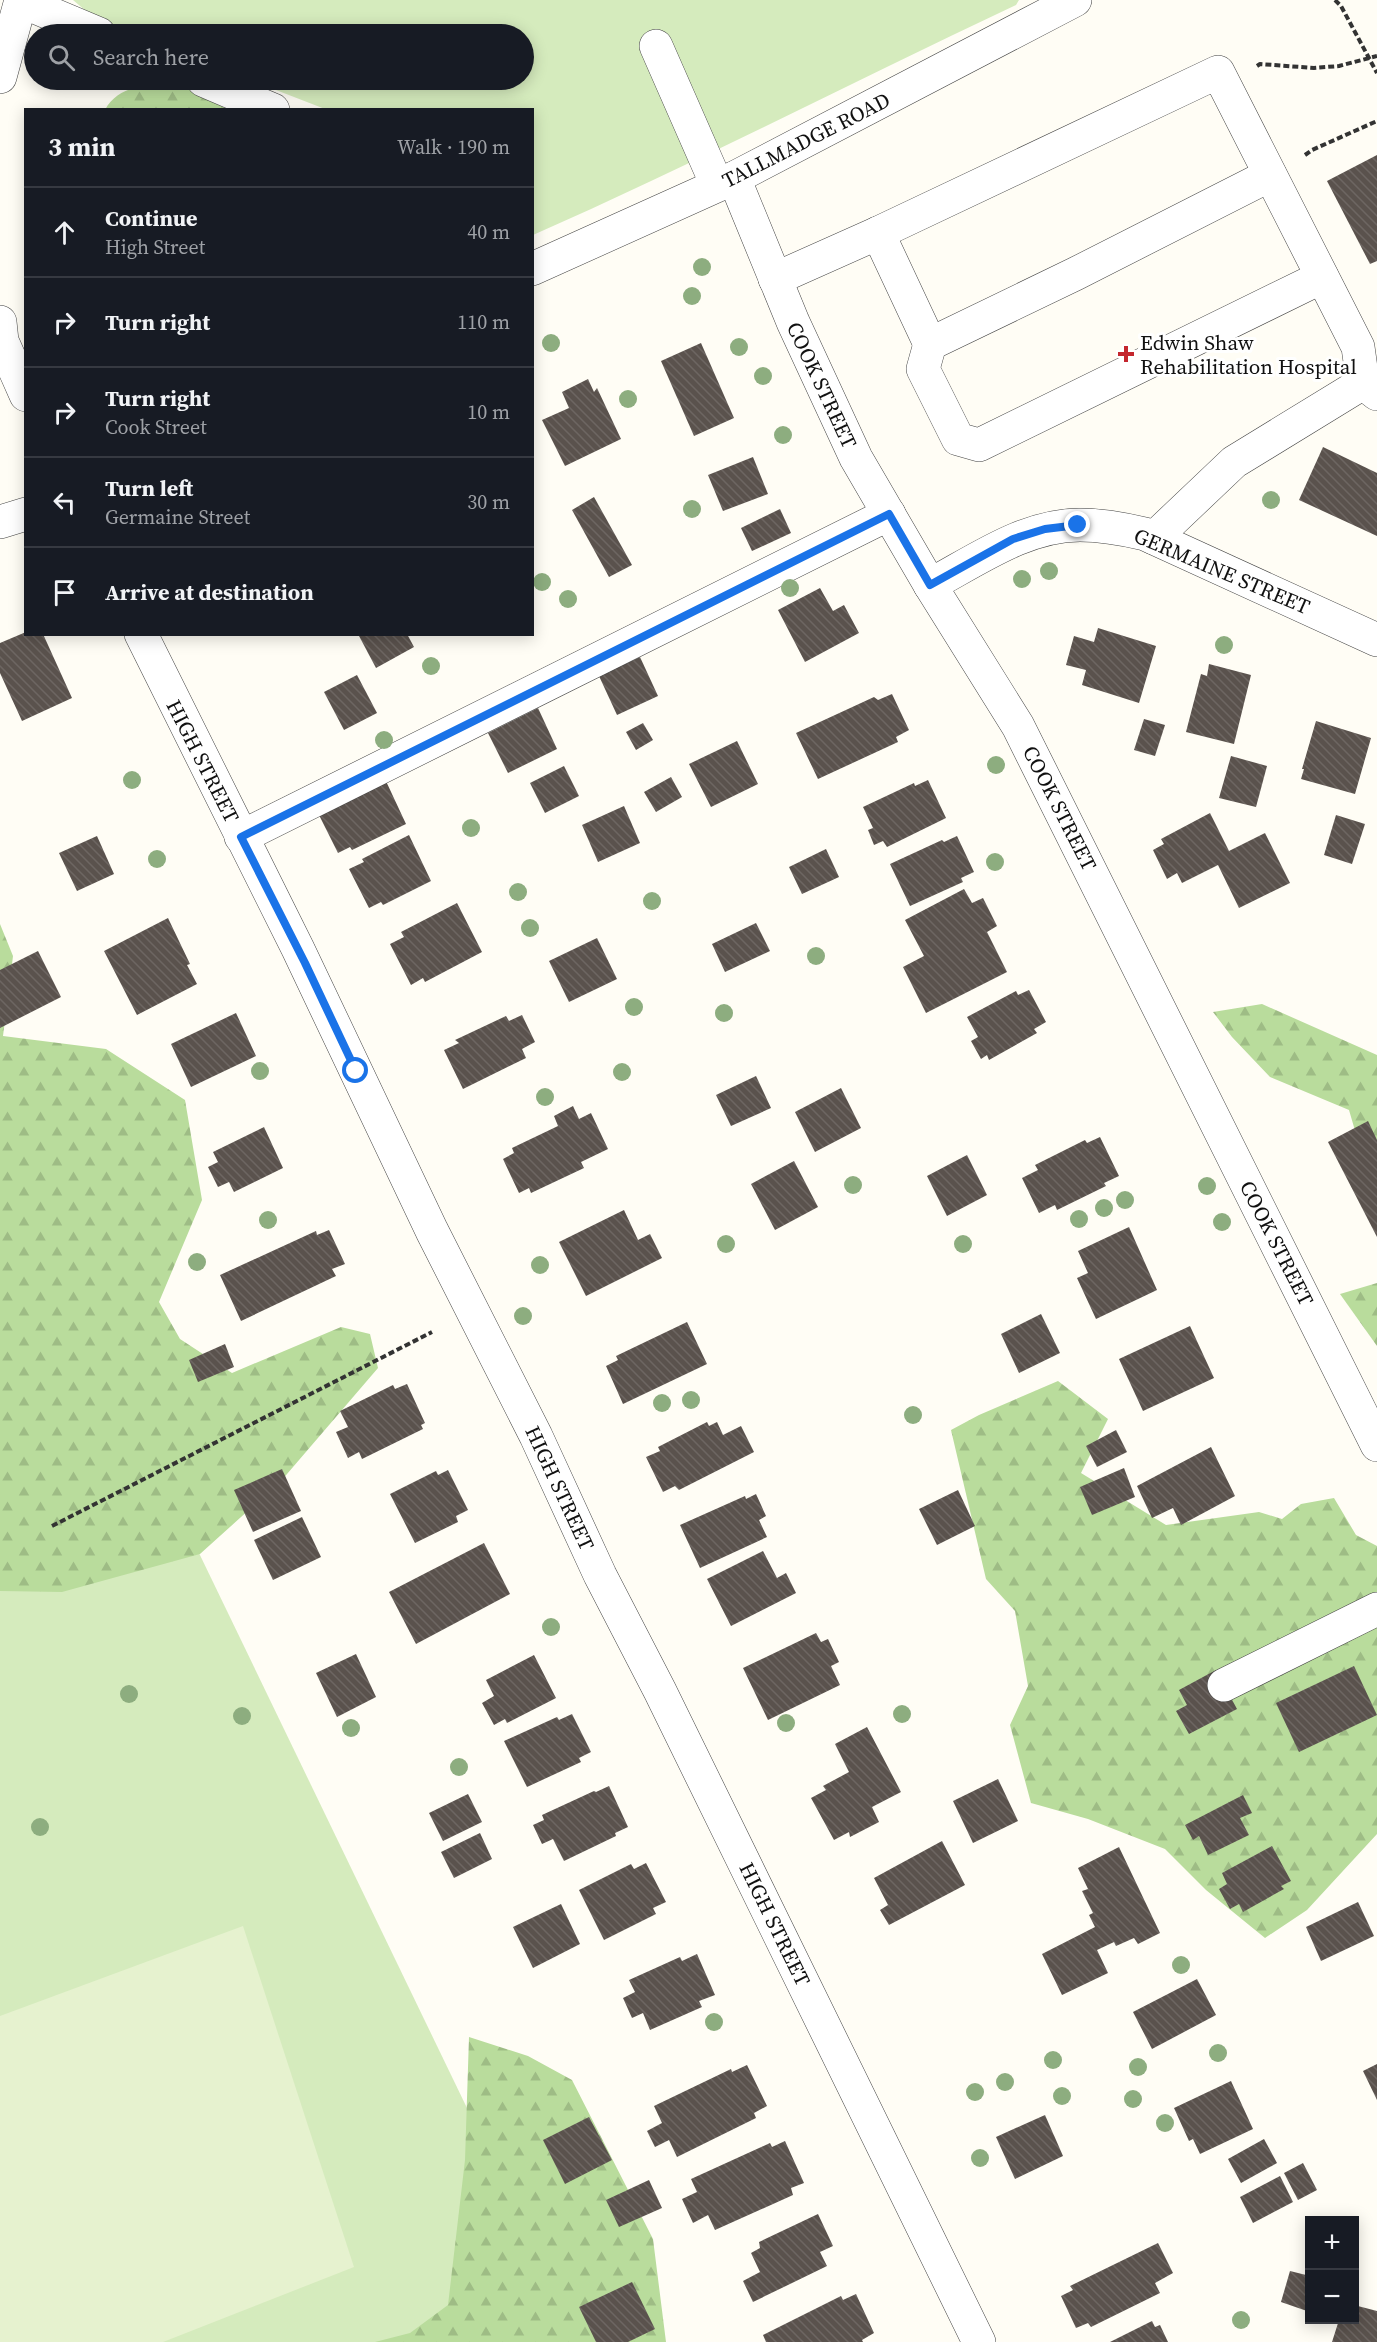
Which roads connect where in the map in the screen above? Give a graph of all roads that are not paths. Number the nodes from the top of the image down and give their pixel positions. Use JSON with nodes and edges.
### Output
{"nodes":[{"id":1,"x":21,"y":0,"type":"edge"},
{"id":2,"x":1075,"y":0,"type":"edge"},
{"id":3,"x":76,"y":24,"type":"edge"},
{"id":4,"x":656,"y":46,"type":"dead end"},
{"id":5,"x":0,"y":77,"type":"edge"},
{"id":6,"x":227,"y":90,"type":"edge"},
{"id":7,"x":268,"y":108,"type":"edge"},
{"id":8,"x":1270,"y":175,"type":"junction"},
{"id":9,"x":725,"y":181,"type":"junction"},
{"id":10,"x":878,"y":233,"type":"junction"},
{"id":11,"x":534,"y":268,"type":"edge"},
{"id":12,"x":1322,"y":277,"type":"junction"},
{"id":13,"x":775,"y":279,"type":"junction"},
{"id":14,"x":0,"y":322,"type":"edge"},
{"id":15,"x":930,"y":344,"type":"junction"},
{"id":16,"x":5,"y":362,"type":"edge"},
{"id":17,"x":1370,"y":388,"type":"edge"},
{"id":18,"x":24,"y":392,"type":"edge"},
{"id":19,"x":889,"y":514,"type":"junction"},
{"id":20,"x":24,"y":515,"type":"edge"},
{"id":21,"x":0,"y":522,"type":"edge"},
{"id":22,"x":1154,"y":538,"type":"junction"},
{"id":23,"x":930,"y":585,"type":"junction"},
{"id":24,"x":142,"y":636,"type":"edge"},
{"id":25,"x":1377,"y":640,"type":"edge"},
{"id":26,"x":241,"y":837,"type":"junction"},
{"id":27,"x":1373,"y":1428,"type":"edge"},
{"id":28,"x":1377,"y":1609,"type":"edge"},
{"id":29,"x":1224,"y":1685,"type":"dead end"},
{"id":30,"x":979,"y":2342,"type":"edge"}],
"edges":[{"from":1,"to":3,"type":"street"},
{"from":1,"to":5,"type":"street"},
{"from":2,"to":9,"type":"street","name":"TALLMADGE ROAD"},
{"from":4,"to":9,"type":"street","name":"COOK STREET"},
{"from":6,"to":7,"type":"street"},
{"from":8,"to":10,"type":"street"},
{"from":8,"to":12,"type":"street"},
{"from":8,"to":15,"type":"street"},
{"from":9,"to":11,"type":"street","name":"TALLMADGE ROAD"},
{"from":9,"to":13,"type":"street","name":"COOK STREET"},
{"from":10,"to":13,"type":"street"},
{"from":10,"to":15,"type":"street"},
{"from":12,"to":15,"type":"street"},
{"from":12,"to":17,"type":"street"},
{"from":13,"to":19,"type":"street","name":"COOK STREET"},
{"from":14,"to":16,"type":"street"},
{"from":16,"to":18,"type":"street"},
{"from":17,"to":22,"type":"street"},
{"from":19,"to":23,"type":"street","name":"COOK STREET"},
{"from":19,"to":26,"type":"street"},
{"from":20,"to":21,"type":"street"},
{"from":22,"to":23,"type":"street","name":"GERMAINE STREET"},
{"from":22,"to":25,"type":"street","name":"GERMAINE STREET"},
{"from":23,"to":27,"type":"street","name":"COOK STREET"},
{"from":24,"to":26,"type":"street","name":"HIGH STREET"},
{"from":26,"to":30,"type":"street","name":"HIGH STREET"},
{"from":28,"to":29,"type":"street"}]}
